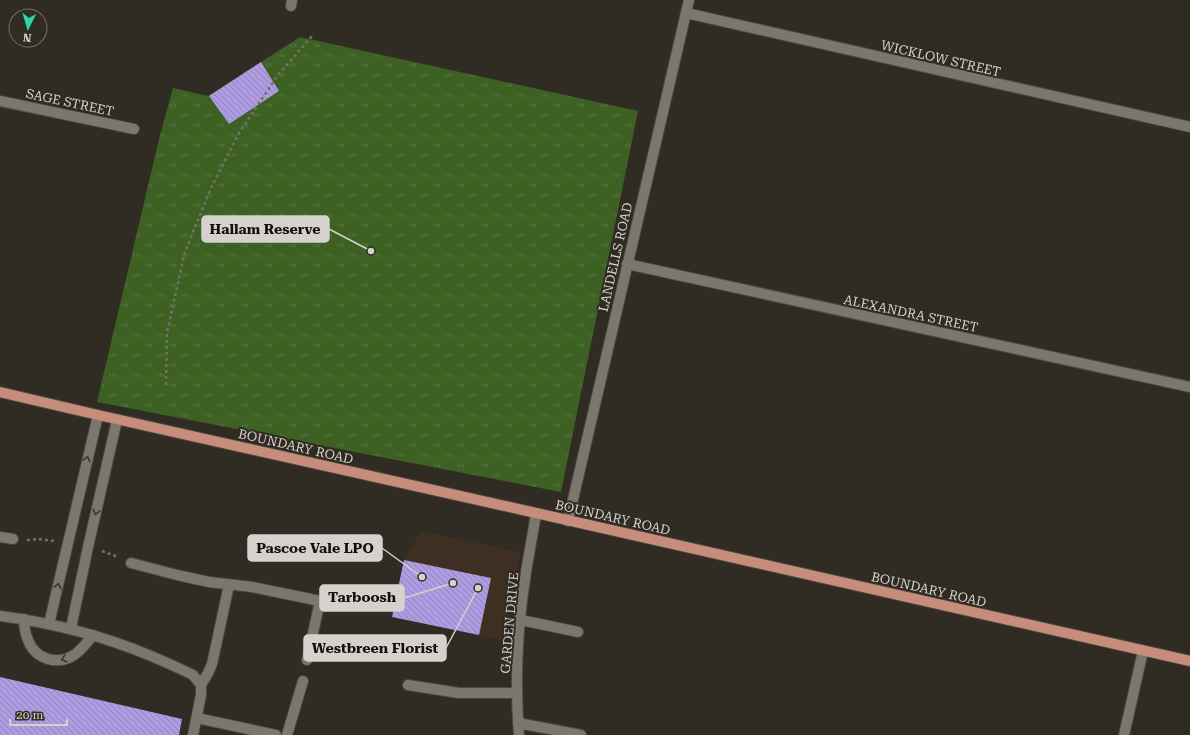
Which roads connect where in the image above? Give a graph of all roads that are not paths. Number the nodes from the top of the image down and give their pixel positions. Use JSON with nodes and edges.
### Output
{"nodes":[{"id":1,"x":689,"y":0,"type":"edge"},
{"id":2,"x":686,"y":13,"type":"junction"},
{"id":3,"x":0,"y":101,"type":"edge"},
{"id":4,"x":1190,"y":128,"type":"edge"},
{"id":5,"x":134,"y":130,"type":"dead end"},
{"id":6,"x":627,"y":264,"type":"junction"},
{"id":7,"x":1190,"y":387,"type":"edge"},
{"id":8,"x":0,"y":392,"type":"edge"},
{"id":9,"x":0,"y":395,"type":"edge"},
{"id":10,"x":30,"y":400,"type":"junction"},
{"id":11,"x":98,"y":415,"type":"junction"},
{"id":12,"x":117,"y":420,"type":"junction"},
{"id":13,"x":536,"y":513,"type":"junction"},
{"id":14,"x":568,"y":521,"type":"junction"},
{"id":15,"x":0,"y":537,"type":"edge"},
{"id":16,"x":13,"y":539,"type":"dead end"},
{"id":17,"x":131,"y":563,"type":"dead end"},
{"id":18,"x":229,"y":585,"type":"junction"},
{"id":19,"x":0,"y":616,"type":"edge"},
{"id":20,"x":24,"y":619,"type":"junction"},
{"id":21,"x":520,"y":620,"type":"junction"},
{"id":22,"x":49,"y":624,"type":"junction"},
{"id":23,"x":71,"y":628,"type":"junction"},
{"id":24,"x":578,"y":632,"type":"dead end"},
{"id":25,"x":92,"y":635,"type":"junction"},
{"id":26,"x":1143,"y":651,"type":"junction"},
{"id":27,"x":307,"y":660,"type":"dead end"},
{"id":28,"x":1190,"y":661,"type":"edge"},
{"id":29,"x":303,"y":681,"type":"dead end"},
{"id":30,"x":201,"y":685,"type":"junction"},
{"id":31,"x":408,"y":685,"type":"dead end"},
{"id":32,"x":517,"y":694,"type":"junction"},
{"id":33,"x":197,"y":718,"type":"junction"},
{"id":34,"x":518,"y":723,"type":"junction"},
{"id":35,"x":194,"y":735,"type":"edge"},
{"id":36,"x":276,"y":735,"type":"edge"},
{"id":37,"x":287,"y":735,"type":"edge"},
{"id":38,"x":519,"y":735,"type":"edge"},
{"id":39,"x":581,"y":735,"type":"edge"},
{"id":40,"x":1124,"y":735,"type":"edge"}],
"edges":[{"from":1,"to":2,"type":"street","name":"LANDELLS ROAD"},
{"from":2,"to":4,"type":"street","name":"WICKLOW STREET"},
{"from":2,"to":6,"type":"street","name":"LANDELLS ROAD"},
{"from":3,"to":5,"type":"street","name":"SAGE STREET"},
{"from":6,"to":7,"type":"street","name":"ALEXANDRA STREET"},
{"from":6,"to":14,"type":"street","name":"LANDELLS ROAD"},
{"from":8,"to":10,"type":"main road","name":"BOUNDARY ROAD"},
{"from":9,"to":10,"type":"main road","name":"BOUNDARY ROAD"},
{"from":10,"to":11,"type":"main road","name":"BOUNDARY ROAD"},
{"from":11,"to":12,"type":"main road","name":"BOUNDARY ROAD"},
{"from":22,"to":11,"type":"street","one_way":true},
{"from":12,"to":13,"type":"main road","name":"BOUNDARY ROAD"},
{"from":12,"to":23,"type":"street","one_way":true},
{"from":13,"to":14,"type":"main road","name":"BOUNDARY ROAD"},
{"from":13,"to":21,"type":"street","name":"GARDEN DRIVE"},
{"from":14,"to":26,"type":"main road","name":"BOUNDARY ROAD"},
{"from":15,"to":16,"type":"street"},
{"from":17,"to":18,"type":"street"},
{"from":18,"to":27,"type":"street"},
{"from":18,"to":30,"type":"street"},
{"from":19,"to":20,"type":"street"},
{"from":20,"to":22,"type":"street"},
{"from":25,"to":20,"type":"street","one_way":true},
{"from":21,"to":24,"type":"street"},
{"from":21,"to":32,"type":"street","name":"GARDEN DRIVE"},
{"from":22,"to":23,"type":"street"},
{"from":23,"to":25,"type":"street"},
{"from":25,"to":30,"type":"street"},
{"from":26,"to":28,"type":"main road","name":"BOUNDARY ROAD"},
{"from":26,"to":40,"type":"street"},
{"from":29,"to":37,"type":"street"},
{"from":30,"to":33,"type":"street"},
{"from":31,"to":32,"type":"street"},
{"from":32,"to":34,"type":"street","name":"GARDEN DRIVE"},
{"from":33,"to":35,"type":"street"},
{"from":33,"to":36,"type":"street"},
{"from":34,"to":38,"type":"street","name":"GARDEN DRIVE"},
{"from":34,"to":39,"type":"street"}]}
